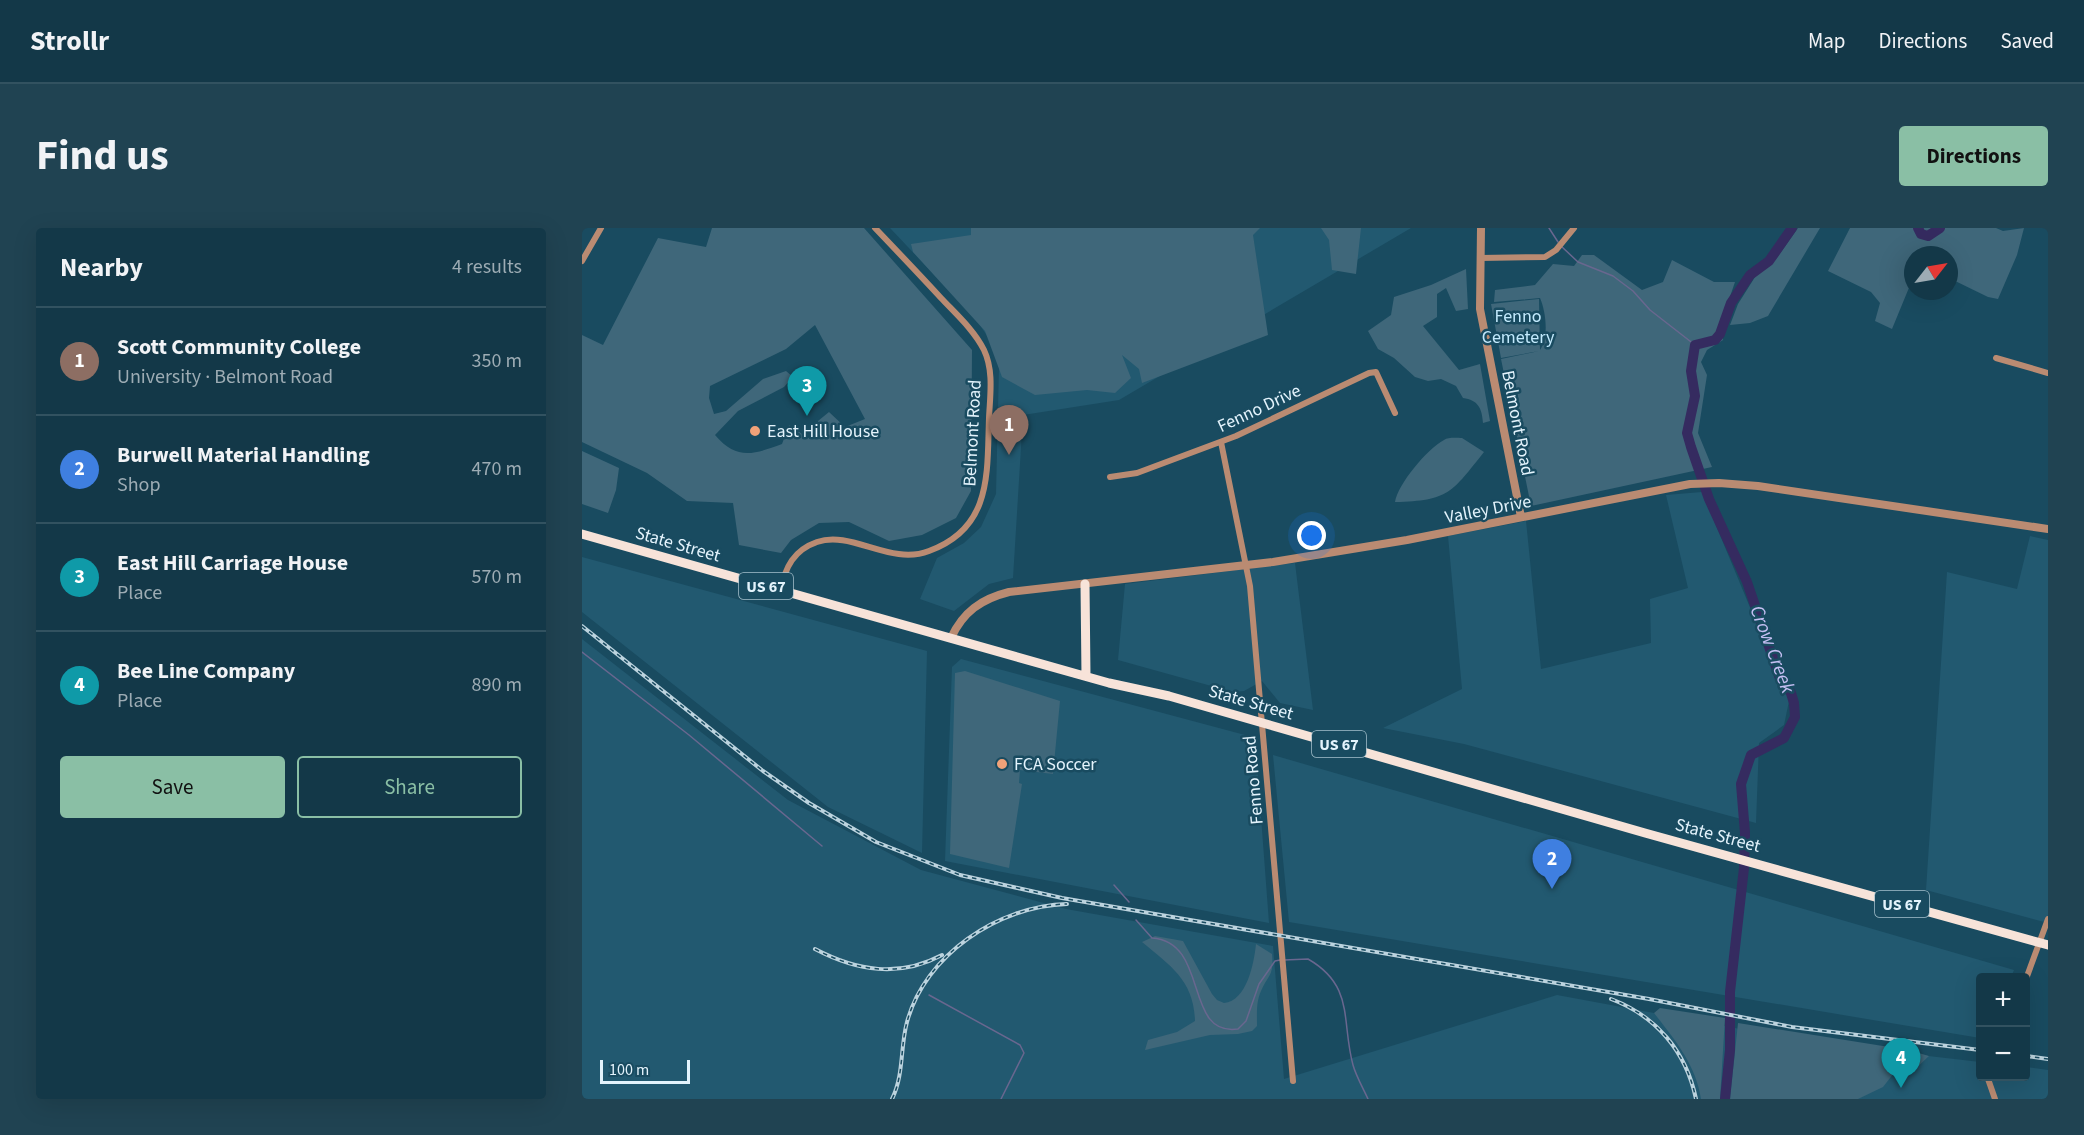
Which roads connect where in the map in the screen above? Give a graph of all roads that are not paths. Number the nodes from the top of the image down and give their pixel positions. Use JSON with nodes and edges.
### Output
{"nodes":[{"id":1,"x":601,"y":228,"type":"edge"},
{"id":2,"x":875,"y":228,"type":"edge"},
{"id":3,"x":1481,"y":228,"type":"edge"},
{"id":4,"x":1574,"y":228,"type":"edge"},
{"id":5,"x":1480,"y":258,"type":"junction"},
{"id":6,"x":582,"y":261,"type":"edge"},
{"id":7,"x":1996,"y":358,"type":"dead end"},
{"id":8,"x":2048,"y":373,"type":"edge"},
{"id":9,"x":1395,"y":413,"type":"dead end"},
{"id":10,"x":1221,"y":442,"type":"junction"},
{"id":11,"x":1110,"y":477,"type":"dead end"},
{"id":12,"x":1521,"y":517,"type":"junction"},
{"id":13,"x":2048,"y":529,"type":"edge"},
{"id":14,"x":582,"y":534,"type":"edge"},
{"id":15,"x":1247,"y":564,"type":"junction"},
{"id":16,"x":1085,"y":584,"type":"junction"},
{"id":17,"x":781,"y":590,"type":"junction"},
{"id":18,"x":951,"y":638,"type":"junction"},
{"id":19,"x":1086,"y":676,"type":"junction"},
{"id":20,"x":1263,"y":723,"type":"junction"},
{"id":21,"x":2048,"y":919,"type":"edge"},
{"id":22,"x":2044,"y":944,"type":"edge"},
{"id":23,"x":2028,"y":973,"type":"edge"},
{"id":24,"x":1293,"y":1081,"type":"dead end"},
{"id":25,"x":1988,"y":1081,"type":"edge"},
{"id":26,"x":1995,"y":1099,"type":"edge"}],
"edges":[{"from":1,"to":6,"type":"street"},
{"from":2,"to":17,"type":"street","name":"Belmont Road"},
{"from":3,"to":5,"type":"street","name":"Belmont Road"},
{"from":4,"to":5,"type":"street"},
{"from":5,"to":12,"type":"street","name":"Belmont Road"},
{"from":7,"to":8,"type":"street"},
{"from":9,"to":10,"type":"street","name":"Fenno Drive"},
{"from":10,"to":11,"type":"street","name":"Fenno Drive"},
{"from":10,"to":15,"type":"street","name":"Fenno Road"},
{"from":12,"to":13,"type":"street","name":"Valley Drive"},
{"from":12,"to":15,"type":"street","name":"Valley Drive"},
{"from":14,"to":17,"type":"main road","name":"State Street","number":"US 67"},
{"from":15,"to":16,"type":"street","name":"Valley Drive"},
{"from":15,"to":20,"type":"street","name":"Fenno Road"},
{"from":16,"to":18,"type":"street","name":"Valley Drive"},
{"from":16,"to":19,"type":"main road"},
{"from":17,"to":18,"type":"main road","name":"State Street","number":"US 67"},
{"from":18,"to":19,"type":"main road","name":"State Street","number":"US 67"},
{"from":19,"to":20,"type":"main road","name":"State Street","number":"US 67"},
{"from":20,"to":22,"type":"main road","name":"State Street","number":"US 67"},
{"from":20,"to":24,"type":"street","name":"Fenno Road"},
{"from":21,"to":22,"type":"street"},
{"from":22,"to":23,"type":"street"},
{"from":25,"to":26,"type":"street"}]}
